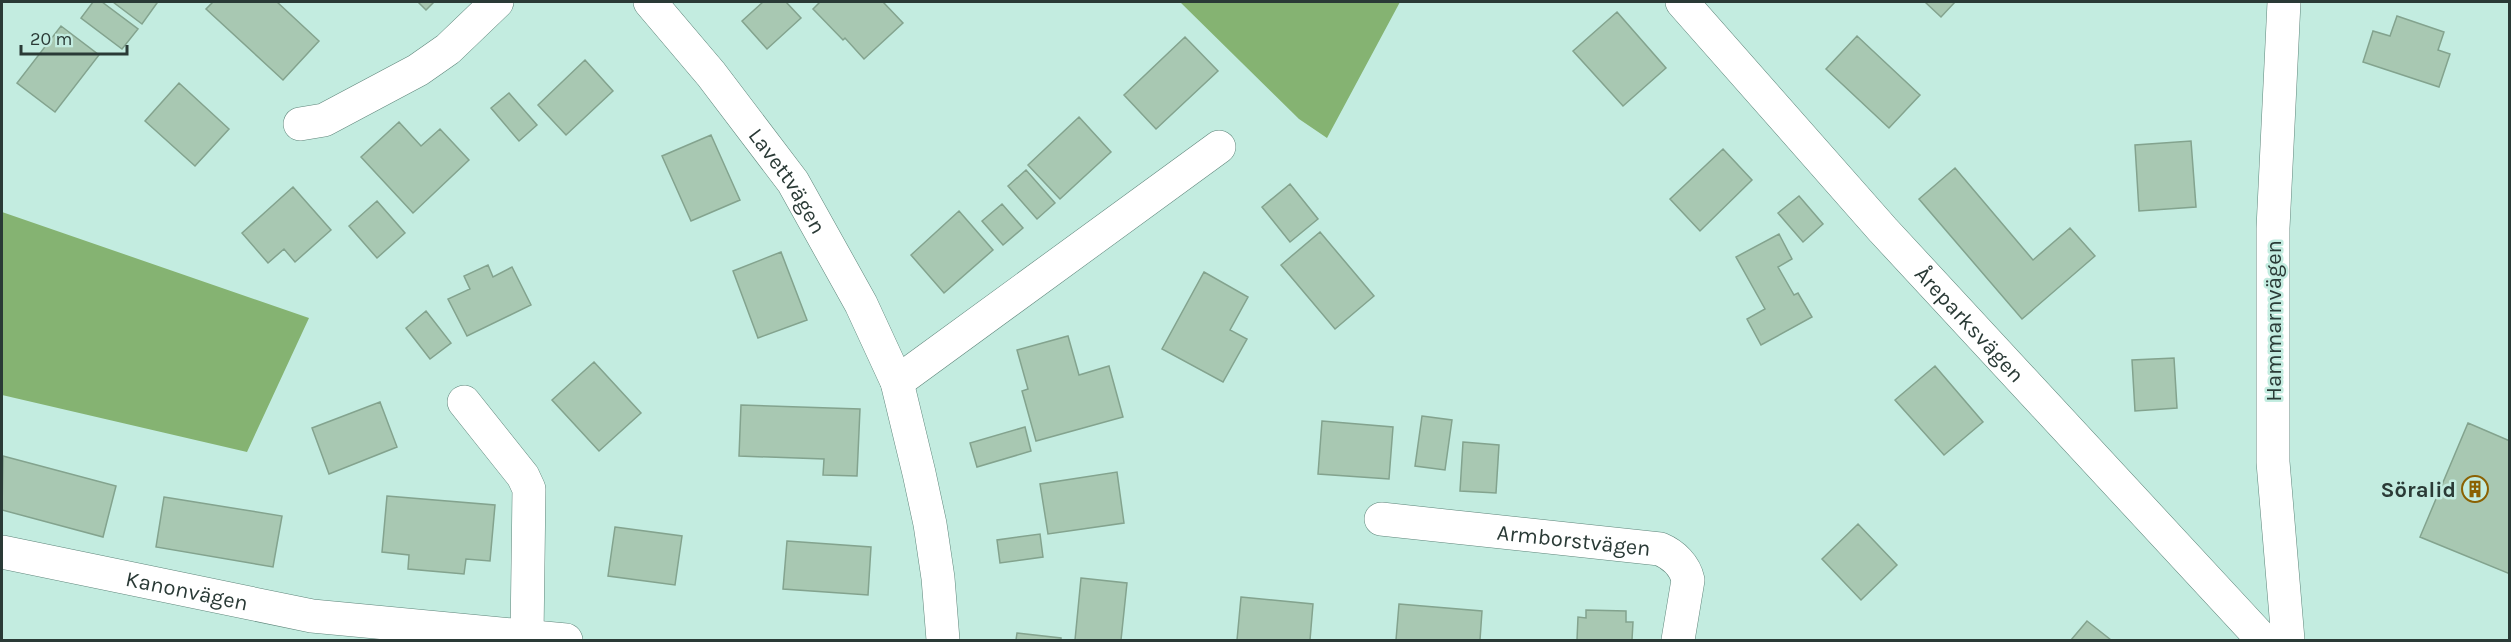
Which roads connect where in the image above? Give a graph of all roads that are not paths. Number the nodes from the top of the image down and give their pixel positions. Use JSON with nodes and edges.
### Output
{"nodes":[{"id":1,"x":497,"y":2,"type":"edge"},
{"id":2,"x":650,"y":2,"type":"edge"},
{"id":3,"x":1682,"y":2,"type":"edge"},
{"id":4,"x":2284,"y":2,"type":"edge"},
{"id":5,"x":300,"y":124,"type":"dead end"},
{"id":6,"x":1219,"y":147,"type":"dead end"},
{"id":7,"x":897,"y":382,"type":"junction"},
{"id":8,"x":464,"y":402,"type":"dead end"},
{"id":9,"x":1381,"y":519,"type":"dead end"},
{"id":10,"x":2,"y":552,"type":"edge"},
{"id":11,"x":371,"y":631,"type":"edge"},
{"id":12,"x":528,"y":637,"type":"junction"},
{"id":13,"x":567,"y":640,"type":"edge"},
{"id":14,"x":943,"y":640,"type":"edge"},
{"id":15,"x":1678,"y":640,"type":"edge"},
{"id":16,"x":2263,"y":640,"type":"edge"},
{"id":17,"x":2288,"y":640,"type":"edge"}],
"edges":[{"from":1,"to":5,"type":"street"},
{"from":2,"to":7,"type":"street","name":"Lavettvägen"},
{"from":3,"to":16,"type":"street","name":"Åreparksvägen"},
{"from":4,"to":17,"type":"street","name":"Hammarnvägen"},
{"from":6,"to":7,"type":"street"},
{"from":7,"to":14,"type":"street","name":"Lavettvägen"},
{"from":8,"to":12,"type":"street"},
{"from":9,"to":15,"type":"street","name":"Armborstvägen"},
{"from":10,"to":11,"type":"street","name":"Kanonvägen"},
{"from":11,"to":12,"type":"street","name":"Kanonvägen"},
{"from":12,"to":13,"type":"street","name":"Kanonvägen"}]}
